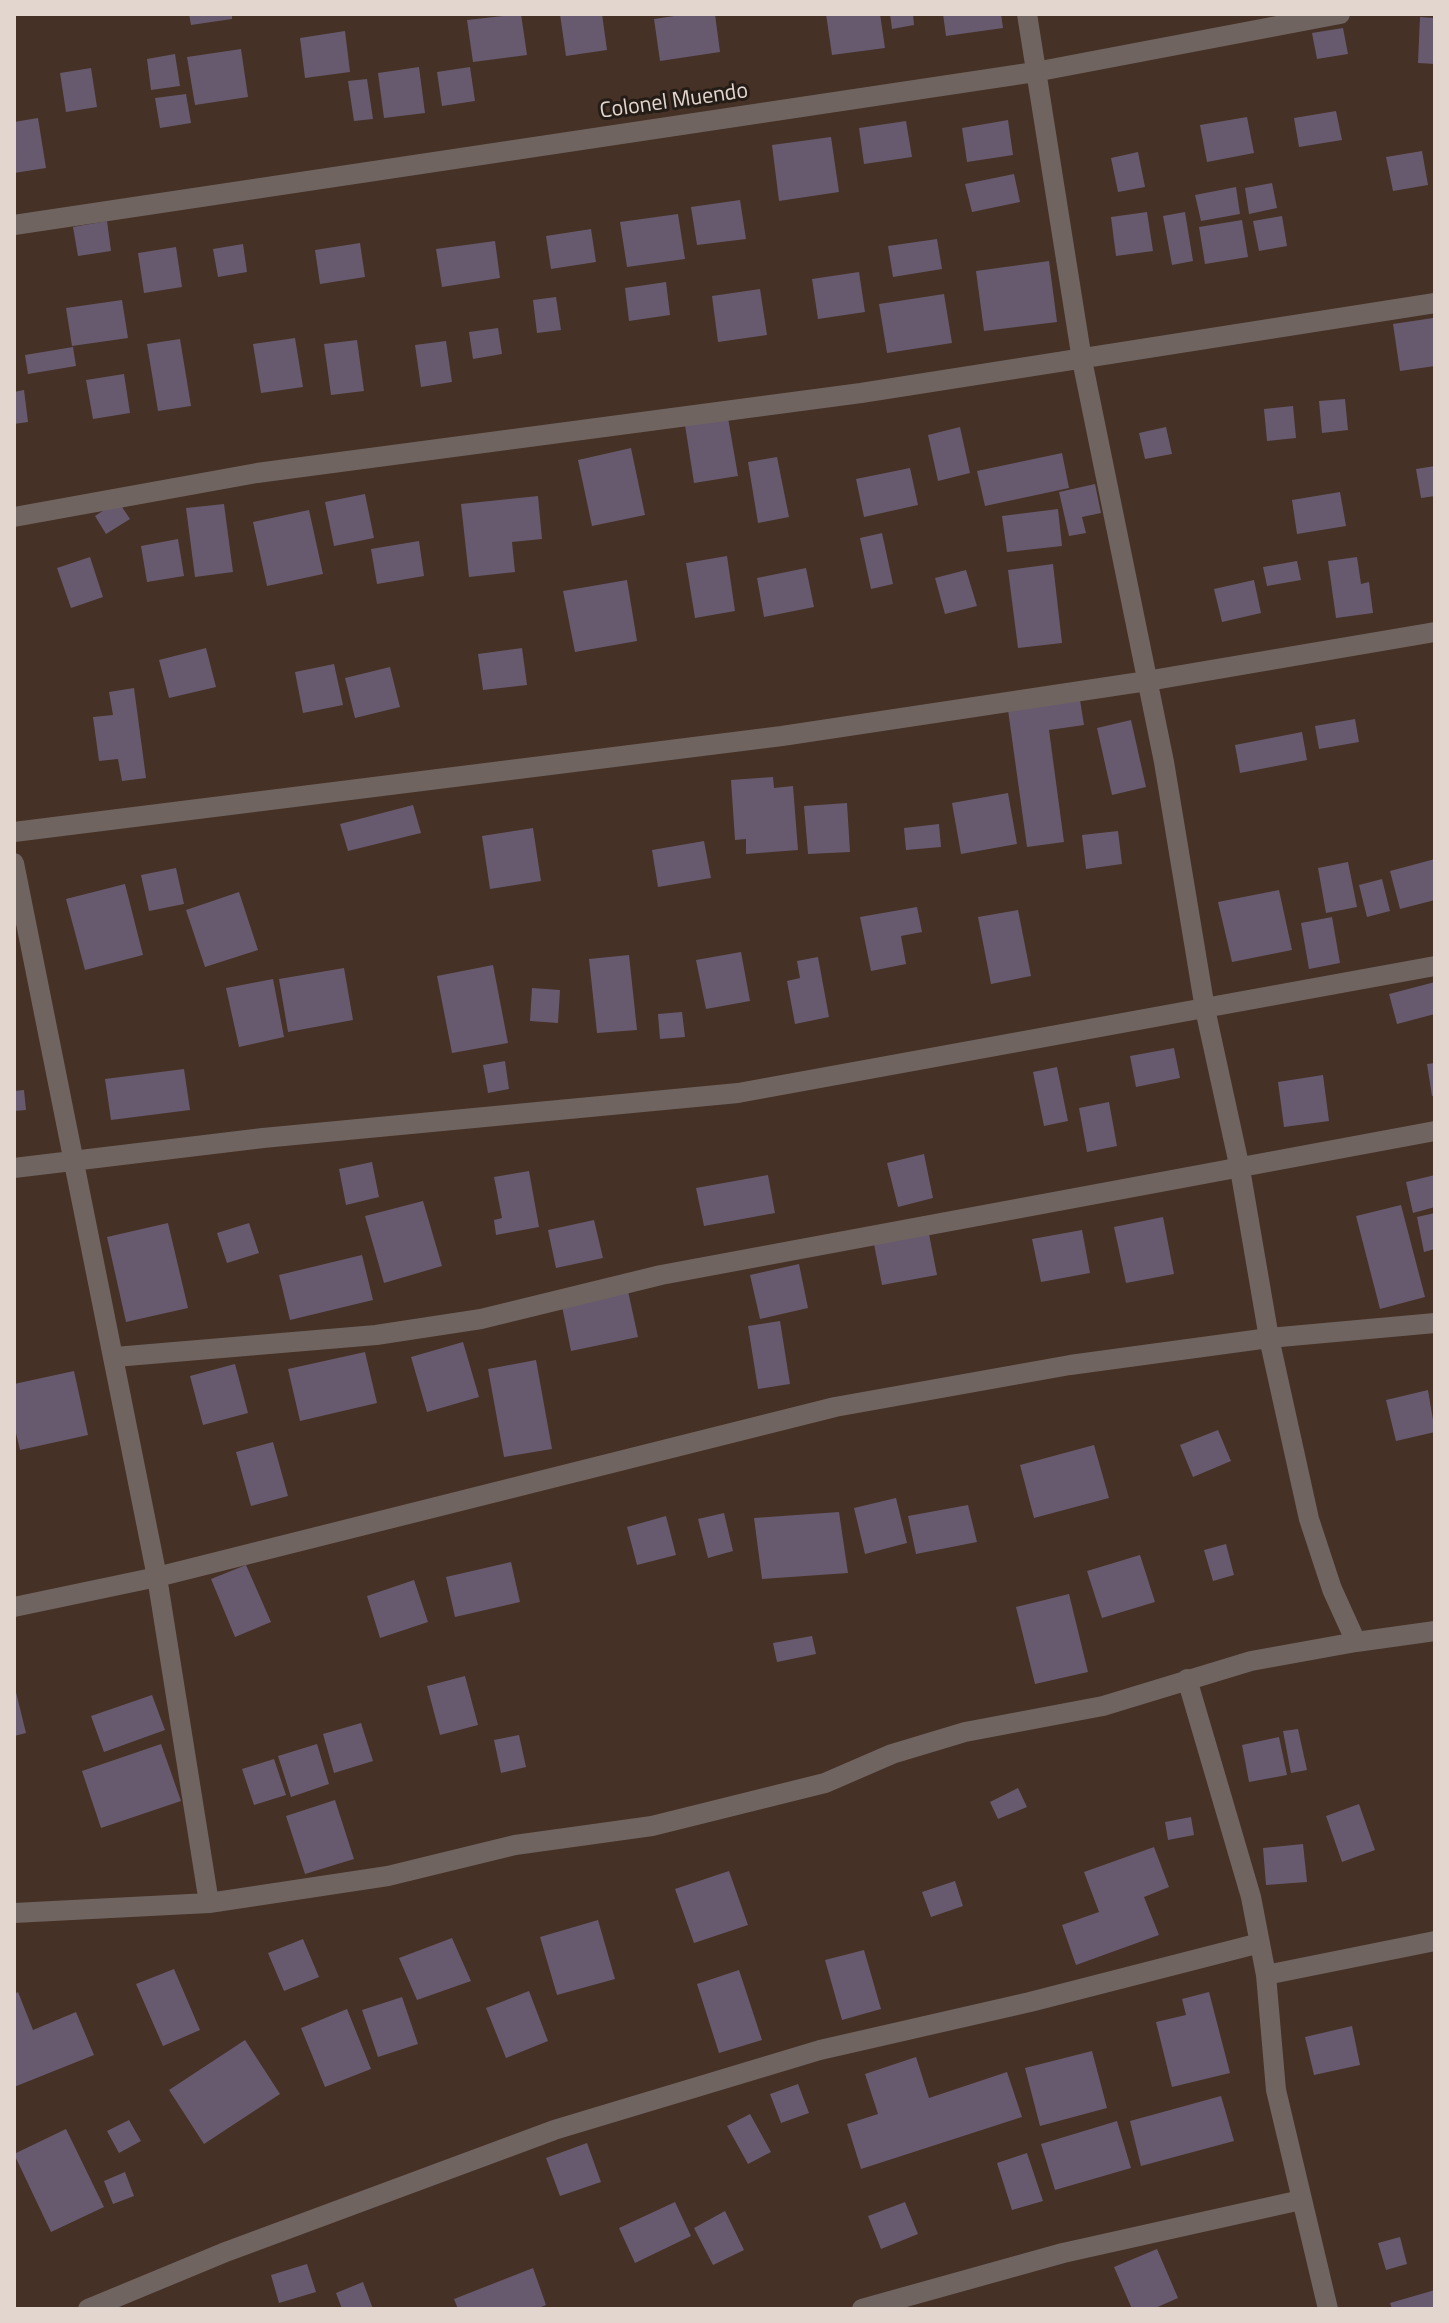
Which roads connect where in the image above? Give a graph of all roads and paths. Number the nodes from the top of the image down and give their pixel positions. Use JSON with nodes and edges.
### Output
{"nodes":[{"id":1,"x":1027,"y":14,"type":"edge"},
{"id":2,"x":1340,"y":14,"type":"edge"},
{"id":3,"x":1035,"y":72,"type":"junction"},
{"id":4,"x":14,"y":225,"type":"edge"},
{"id":5,"x":1435,"y":303,"type":"edge"},
{"id":6,"x":1082,"y":360,"type":"junction"},
{"id":7,"x":14,"y":517,"type":"edge"},
{"id":8,"x":1435,"y":632,"type":"edge"},
{"id":9,"x":1147,"y":681,"type":"junction"},
{"id":10,"x":14,"y":832,"type":"edge"},
{"id":11,"x":14,"y":863,"type":"edge"},
{"id":12,"x":1435,"y":966,"type":"edge"},
{"id":13,"x":1205,"y":1009,"type":"junction"},
{"id":14,"x":1435,"y":1131,"type":"edge"},
{"id":15,"x":74,"y":1161,"type":"junction"},
{"id":16,"x":14,"y":1168,"type":"edge"},
{"id":17,"x":1240,"y":1169,"type":"junction"},
{"id":18,"x":1435,"y":1323,"type":"edge"},
{"id":19,"x":1269,"y":1338,"type":"junction"},
{"id":20,"x":115,"y":1357,"type":"junction"},
{"id":21,"x":157,"y":1577,"type":"junction"},
{"id":22,"x":14,"y":1607,"type":"edge"},
{"id":23,"x":1435,"y":1631,"type":"edge"},
{"id":24,"x":1356,"y":1642,"type":"junction"},
{"id":25,"x":1187,"y":1679,"type":"junction"},
{"id":26,"x":209,"y":1903,"type":"junction"},
{"id":27,"x":14,"y":1913,"type":"edge"},
{"id":28,"x":1435,"y":1941,"type":"edge"},
{"id":29,"x":1260,"y":1943,"type":"junction"},
{"id":30,"x":1266,"y":1975,"type":"junction"},
{"id":31,"x":1301,"y":2200,"type":"junction"},
{"id":32,"x":88,"y":2309,"type":"edge"},
{"id":33,"x":862,"y":2309,"type":"edge"},
{"id":34,"x":1328,"y":2309,"type":"edge"}],
"edges":[{"from":1,"to":3,"type":"street"},
{"from":2,"to":3,"type":"street","name":"Colonel Muendo"},
{"from":3,"to":4,"type":"street","name":"Colonel Muendo"},
{"from":3,"to":6,"type":"street"},
{"from":5,"to":6,"type":"street"},
{"from":6,"to":7,"type":"street"},
{"from":6,"to":9,"type":"street"},
{"from":8,"to":9,"type":"street"},
{"from":9,"to":10,"type":"street"},
{"from":9,"to":13,"type":"street"},
{"from":11,"to":15,"type":"street"},
{"from":12,"to":13,"type":"street"},
{"from":13,"to":15,"type":"street"},
{"from":13,"to":17,"type":"street"},
{"from":14,"to":17,"type":"street"},
{"from":15,"to":16,"type":"street"},
{"from":15,"to":20,"type":"street"},
{"from":17,"to":19,"type":"street"},
{"from":17,"to":20,"type":"street"},
{"from":18,"to":19,"type":"street"},
{"from":19,"to":21,"type":"street"},
{"from":19,"to":24,"type":"street"},
{"from":20,"to":21,"type":"street"},
{"from":21,"to":22,"type":"street"},
{"from":21,"to":26,"type":"street"},
{"from":23,"to":24,"type":"street"},
{"from":24,"to":25,"type":"street"},
{"from":25,"to":26,"type":"street"},
{"from":25,"to":29,"type":"street"},
{"from":26,"to":27,"type":"street"},
{"from":28,"to":30,"type":"street"},
{"from":29,"to":30,"type":"street"},
{"from":29,"to":32,"type":"street"},
{"from":30,"to":31,"type":"street"},
{"from":31,"to":33,"type":"street"},
{"from":31,"to":34,"type":"street"}]}
